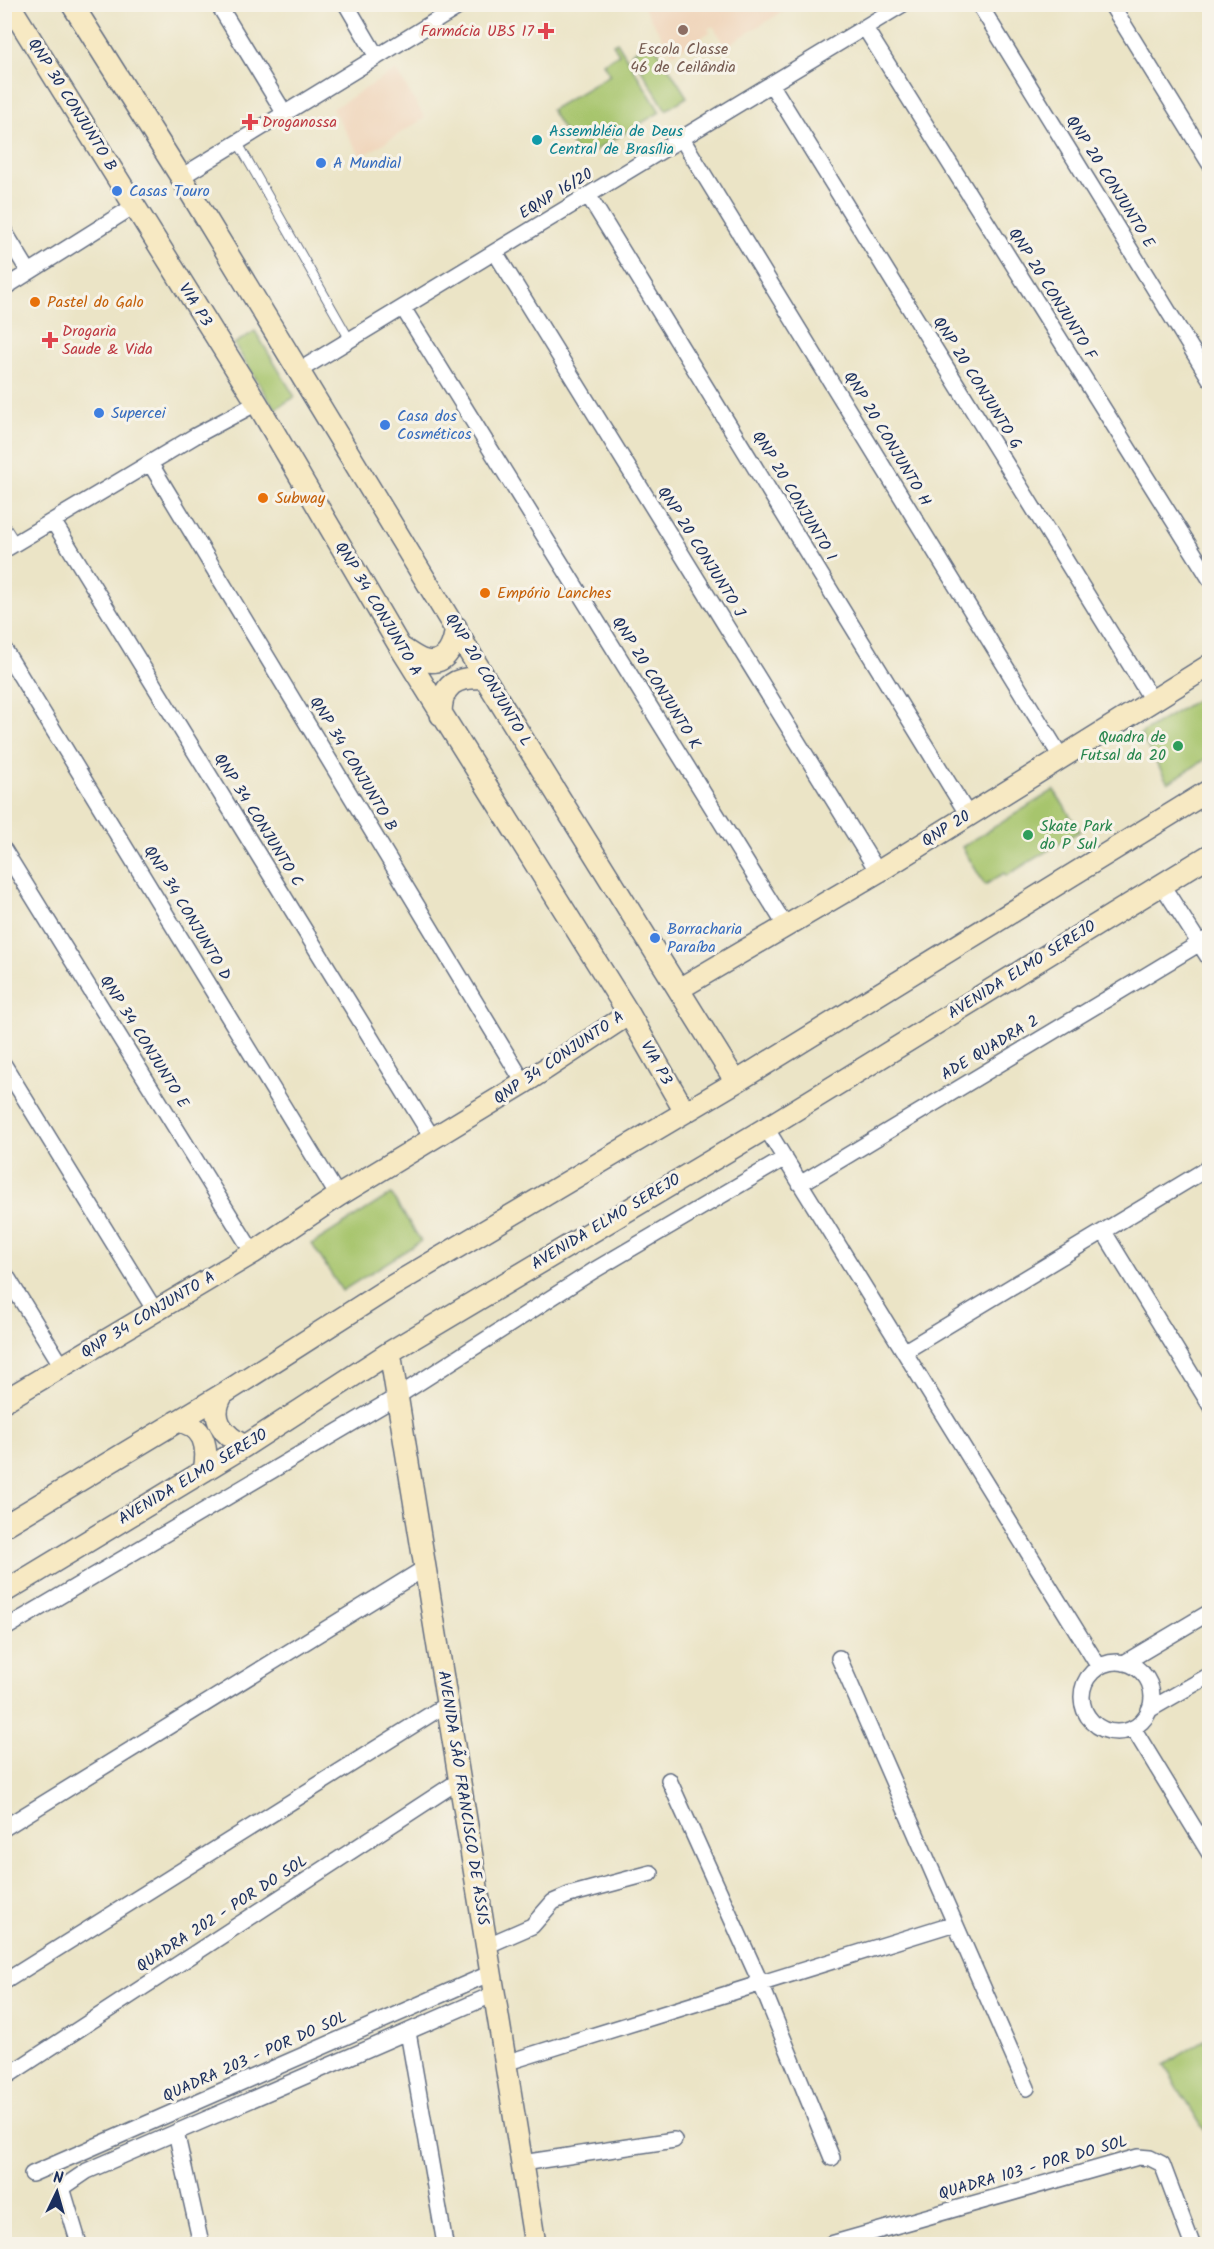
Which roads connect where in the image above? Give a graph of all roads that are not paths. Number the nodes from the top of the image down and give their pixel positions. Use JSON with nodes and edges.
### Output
{"nodes":[{"id":1,"x":9,"y":4,"type":"edge"},
{"id":2,"x":72,"y":4,"type":"edge"},
{"id":3,"x":218,"y":4,"type":"edge"},
{"id":4,"x":346,"y":4,"type":"edge"},
{"id":5,"x":463,"y":4,"type":"edge"},
{"id":6,"x":903,"y":4,"type":"edge"},
{"id":7,"x":980,"y":4,"type":"edge"},
{"id":8,"x":1111,"y":4,"type":"edge"},
{"id":9,"x":865,"y":28,"type":"junction"},
{"id":10,"x":377,"y":57,"type":"junction"},
{"id":11,"x":771,"y":84,"type":"junction"},
{"id":12,"x":285,"y":114,"type":"junction"},
{"id":13,"x":682,"y":138,"type":"junction"},
{"id":14,"x":238,"y":143,"type":"junction"},
{"id":15,"x":1209,"y":164,"type":"edge"},
{"id":16,"x":181,"y":177,"type":"junction"},
{"id":17,"x":588,"y":195,"type":"junction"},
{"id":18,"x":134,"y":206,"type":"junction"},
{"id":19,"x":4,"y":231,"type":"edge"},
{"id":20,"x":495,"y":252,"type":"junction"},
{"id":21,"x":29,"y":272,"type":"junction"},
{"id":22,"x":4,"y":288,"type":"edge"},
{"id":23,"x":403,"y":308,"type":"junction"},
{"id":24,"x":350,"y":340,"type":"junction"},
{"id":25,"x":300,"y":370,"type":"junction"},
{"id":26,"x":1209,"y":379,"type":"edge"},
{"id":27,"x":256,"y":404,"type":"junction"},
{"id":28,"x":150,"y":463,"type":"junction"},
{"id":29,"x":52,"y":521,"type":"junction"},
{"id":30,"x":4,"y":525,"type":"edge"},
{"id":31,"x":10,"y":546,"type":"edge"},
{"id":32,"x":1209,"y":579,"type":"edge"},
{"id":33,"x":456,"y":627,"type":"junction"},
{"id":34,"x":400,"y":647,"type":"junction"},
{"id":35,"x":4,"y":649,"type":"edge"},
{"id":36,"x":1209,"y":665,"type":"edge"},
{"id":37,"x":485,"y":678,"type":"junction"},
{"id":38,"x":1152,"y":700,"type":"junction"},
{"id":39,"x":441,"y":715,"type":"junction"},
{"id":40,"x":1061,"y":758,"type":"junction"},
{"id":41,"x":1209,"y":790,"type":"edge"},
{"id":42,"x":968,"y":815,"type":"junction"},
{"id":43,"x":4,"y":850,"type":"edge"},
{"id":44,"x":1209,"y":855,"type":"edge"},
{"id":45,"x":878,"y":872,"type":"junction"},
{"id":46,"x":1162,"y":885,"type":"junction"},
{"id":47,"x":785,"y":925,"type":"junction"},
{"id":48,"x":1204,"y":940,"type":"edge"},
{"id":49,"x":1209,"y":960,"type":"edge"},
{"id":50,"x":679,"y":989,"type":"junction"},
{"id":51,"x":629,"y":1014,"type":"junction"},
{"id":52,"x":4,"y":1065,"type":"edge"},
{"id":53,"x":735,"y":1082,"type":"junction"},
{"id":54,"x":524,"y":1083,"type":"junction"},
{"id":55,"x":684,"y":1110,"type":"junction"},
{"id":56,"x":766,"y":1128,"type":"junction"},
{"id":57,"x":433,"y":1139,"type":"junction"},
{"id":58,"x":784,"y":1158,"type":"junction"},
{"id":59,"x":1209,"y":1167,"type":"edge"},
{"id":60,"x":800,"y":1184,"type":"junction"},
{"id":61,"x":338,"y":1196,"type":"junction"},
{"id":62,"x":1104,"y":1232,"type":"junction"},
{"id":63,"x":253,"y":1253,"type":"junction"},
{"id":64,"x":4,"y":1272,"type":"edge"},
{"id":65,"x":154,"y":1309,"type":"junction"},
{"id":66,"x":390,"y":1352,"type":"junction"},
{"id":67,"x":905,"y":1352,"type":"junction"},
{"id":68,"x":62,"y":1366,"type":"junction"},
{"id":69,"x":223,"y":1394,"type":"junction"},
{"id":70,"x":398,"y":1396,"type":"junction"},
{"id":71,"x":4,"y":1401,"type":"edge"},
{"id":72,"x":1209,"y":1405,"type":"edge"},
{"id":73,"x":177,"y":1421,"type":"junction"},
{"id":74,"x":245,"y":1446,"type":"junction"},
{"id":75,"x":204,"y":1471,"type":"junction"},
{"id":76,"x":4,"y":1526,"type":"edge"},
{"id":77,"x":425,"y":1568,"type":"junction"},
{"id":78,"x":4,"y":1592,"type":"edge"},
{"id":79,"x":1209,"y":1612,"type":"edge"},
{"id":80,"x":4,"y":1629,"type":"edge"},
{"id":81,"x":839,"y":1658,"type":"dead end"},
{"id":82,"x":1124,"y":1663,"type":"junction"},
{"id":83,"x":1099,"y":1667,"type":"junction"},
{"id":84,"x":1209,"y":1675,"type":"edge"},
{"id":85,"x":447,"y":1704,"type":"junction"},
{"id":86,"x":1149,"y":1710,"type":"junction"},
{"id":87,"x":1133,"y":1728,"type":"junction"},
{"id":88,"x":460,"y":1780,"type":"junction"},
{"id":89,"x":669,"y":1780,"type":"dead end"},
{"id":90,"x":4,"y":1828,"type":"edge"},
{"id":91,"x":1209,"y":1854,"type":"edge"},
{"id":92,"x":651,"y":1873,"type":"dead end"},
{"id":93,"x":955,"y":1923,"type":"junction"},
{"id":94,"x":486,"y":1946,"type":"junction"},
{"id":95,"x":491,"y":1973,"type":"junction"},
{"id":96,"x":4,"y":1982,"type":"edge"},
{"id":97,"x":761,"y":1984,"type":"junction"},
{"id":98,"x":494,"y":1994,"type":"junction"},
{"id":99,"x":408,"y":2032,"type":"junction"},
{"id":100,"x":505,"y":2063,"type":"junction"},
{"id":101,"x":4,"y":2078,"type":"edge"},
{"id":102,"x":1027,"y":2088,"type":"dead end"},
{"id":103,"x":176,"y":2132,"type":"junction"},
{"id":104,"x":674,"y":2140,"type":"dead end"},
{"id":105,"x":832,"y":2158,"type":"dead end"},
{"id":106,"x":522,"y":2163,"type":"junction"},
{"id":107,"x":33,"y":2174,"type":"dead end"},
{"id":108,"x":79,"y":2244,"type":"edge"},
{"id":109,"x":201,"y":2244,"type":"edge"},
{"id":110,"x":445,"y":2244,"type":"edge"},
{"id":111,"x":535,"y":2244,"type":"edge"},
{"id":112,"x":831,"y":2244,"type":"edge"},
{"id":113,"x":1192,"y":2244,"type":"edge"}],
"edges":[{"from":1,"to":18,"type":"street","name":"QNP 30 CONJUNTO B"},
{"from":2,"to":16,"type":"street"},
{"from":3,"to":12,"type":"street"},
{"from":4,"to":10,"type":"street"},
{"from":5,"to":10,"type":"street"},
{"from":6,"to":9,"type":"street","name":"EQNP 16/20"},
{"from":7,"to":26,"type":"street","name":"QNP 20 CONJUNTO E"},
{"from":8,"to":15,"type":"street"},
{"from":9,"to":11,"type":"street","name":"EQNP 16/20"},
{"from":9,"to":32,"type":"street","name":"QNP 20 CONJUNTO F"},
{"from":10,"to":12,"type":"street"},
{"from":11,"to":13,"type":"street","name":"EQNP 16/20"},
{"from":11,"to":38,"type":"street","name":"QNP 20 CONJUNTO G"},
{"from":12,"to":14,"type":"street"},
{"from":13,"to":17,"type":"street","name":"EQNP 16/20"},
{"from":13,"to":40,"type":"street","name":"QNP 20 CONJUNTO H"},
{"from":14,"to":16,"type":"street"},
{"from":14,"to":24,"type":"lane"},
{"from":16,"to":25,"type":"street"},
{"from":17,"to":20,"type":"street","name":"EQNP 16/20"},
{"from":17,"to":42,"type":"street","name":"QNP 20 CONJUNTO I"},
{"from":18,"to":21,"type":"street"},
{"from":18,"to":27,"type":"street","name":"VIA P3"},
{"from":19,"to":21,"type":"street"},
{"from":20,"to":23,"type":"street","name":"EQNP 16/20"},
{"from":20,"to":45,"type":"street","name":"QNP 20 CONJUNTO J"},
{"from":21,"to":22,"type":"street"},
{"from":23,"to":24,"type":"street","name":"EQNP 16/20"},
{"from":23,"to":47,"type":"street","name":"QNP 20 CONJUNTO K"},
{"from":24,"to":25,"type":"street","name":"EQNP 16/20"},
{"from":25,"to":33,"type":"street","name":"QNP 20 CONJUNTO L"},
{"from":27,"to":28,"type":"street"},
{"from":27,"to":34,"type":"street","name":"QNP 34 CONJUNTO A"},
{"from":28,"to":29,"type":"street"},
{"from":28,"to":54,"type":"street","name":"QNP 34 CONJUNTO B"},
{"from":29,"to":31,"type":"street"},
{"from":29,"to":57,"type":"street","name":"QNP 34 CONJUNTO C"},
{"from":30,"to":31,"type":"lane"},
{"from":33,"to":34,"type":"street"},
{"from":33,"to":37,"type":"street","name":"QNP 20 CONJUNTO L"},
{"from":34,"to":39,"type":"street","name":"QNP 34 CONJUNTO A"},
{"from":35,"to":61,"type":"street","name":"QNP 34 CONJUNTO D"},
{"from":36,"to":38,"type":"street","name":"QNP 20"},
{"from":37,"to":39,"type":"street"},
{"from":37,"to":50,"type":"street","name":"QNP 20 CONJUNTO L"},
{"from":38,"to":40,"type":"street","name":"QNP 20"},
{"from":39,"to":51,"type":"street","name":"QNP 34 CONJUNTO A"},
{"from":40,"to":42,"type":"street","name":"QNP 20"},
{"from":41,"to":53,"type":"street"},
{"from":42,"to":45,"type":"street","name":"QNP 20"},
{"from":43,"to":63,"type":"street","name":"QNP 34 CONJUNTO E"},
{"from":44,"to":46,"type":"street","name":"AVENIDA ELMO SEREJO"},
{"from":45,"to":47,"type":"street","name":"QNP 20"},
{"from":46,"to":48,"type":"street"},
{"from":46,"to":56,"type":"street","name":"AVENIDA ELMO SEREJO"},
{"from":47,"to":50,"type":"street","name":"QNP 20"},
{"from":48,"to":49,"type":"street"},
{"from":48,"to":60,"type":"street","name":"ADE QUADRA 2"},
{"from":50,"to":53,"type":"street"},
{"from":51,"to":54,"type":"street","name":"QNP 34 CONJUNTO A"},
{"from":51,"to":55,"type":"street","name":"VIA P3"},
{"from":52,"to":65,"type":"street"},
{"from":53,"to":55,"type":"street"},
{"from":54,"to":57,"type":"street","name":"QNP 34 CONJUNTO A"},
{"from":55,"to":69,"type":"street"},
{"from":56,"to":58,"type":"street"},
{"from":56,"to":66,"type":"street","name":"AVENIDA ELMO SEREJO"},
{"from":57,"to":61,"type":"street","name":"QNP 34 CONJUNTO A"},
{"from":58,"to":60,"type":"street"},
{"from":58,"to":70,"type":"street"},
{"from":59,"to":62,"type":"street"},
{"from":60,"to":67,"type":"street"},
{"from":61,"to":63,"type":"street","name":"QNP 34 CONJUNTO A"},
{"from":62,"to":67,"type":"street"},
{"from":62,"to":72,"type":"street"},
{"from":63,"to":65,"type":"street","name":"QNP 34 CONJUNTO A"},
{"from":64,"to":68,"type":"street"},
{"from":65,"to":68,"type":"street","name":"QNP 34 CONJUNTO A"},
{"from":66,"to":70,"type":"street","name":"AVENIDA SÃO FRANCISCO DE ASSIS"},
{"from":66,"to":74,"type":"street","name":"AVENIDA ELMO SEREJO"},
{"from":67,"to":83,"type":"street"},
{"from":68,"to":71,"type":"street","name":"QNP 34 CONJUNTO A"},
{"from":69,"to":73,"type":"street"},
{"from":69,"to":74,"type":"street"},
{"from":70,"to":77,"type":"street","name":"AVENIDA SÃO FRANCISCO DE ASSIS"},
{"from":70,"to":80,"type":"street"},
{"from":73,"to":75,"type":"street"},
{"from":73,"to":76,"type":"street"},
{"from":74,"to":75,"type":"street","name":"AVENIDA ELMO SEREJO"},
{"from":75,"to":78,"type":"street","name":"AVENIDA ELMO SEREJO"},
{"from":77,"to":85,"type":"street","name":"AVENIDA SÃO FRANCISCO DE ASSIS"},
{"from":77,"to":90,"type":"street"},
{"from":79,"to":82,"type":"street"},
{"from":81,"to":93,"type":"street"},
{"from":82,"to":83,"type":"street"},
{"from":82,"to":86,"type":"street"},
{"from":83,"to":87,"type":"street"},
{"from":84,"to":86,"type":"street"},
{"from":85,"to":88,"type":"street","name":"AVENIDA SÃO FRANCISCO DE ASSIS"},
{"from":85,"to":96,"type":"street"},
{"from":86,"to":87,"type":"street"},
{"from":87,"to":91,"type":"street"},
{"from":88,"to":94,"type":"street","name":"AVENIDA SÃO FRANCISCO DE ASSIS"},
{"from":88,"to":101,"type":"street","name":"QUADRA 202 - POR DO SOL"},
{"from":89,"to":97,"type":"street"},
{"from":92,"to":94,"type":"street"},
{"from":93,"to":97,"type":"street"},
{"from":93,"to":102,"type":"street"},
{"from":94,"to":95,"type":"street","name":"AVENIDA SÃO FRANCISCO DE ASSIS"},
{"from":95,"to":98,"type":"street","name":"AVENIDA SÃO FRANCISCO DE ASSIS"},
{"from":95,"to":107,"type":"street","name":"QUADRA 203 - POR DO SOL"},
{"from":97,"to":100,"type":"street"},
{"from":97,"to":105,"type":"street"},
{"from":98,"to":99,"type":"street"},
{"from":98,"to":100,"type":"street","name":"AVENIDA SÃO FRANCISCO DE ASSIS"},
{"from":99,"to":103,"type":"street"},
{"from":99,"to":110,"type":"street"},
{"from":100,"to":106,"type":"street","name":"AVENIDA SÃO FRANCISCO DE ASSIS"},
{"from":103,"to":108,"type":"street"},
{"from":103,"to":109,"type":"street"},
{"from":104,"to":106,"type":"street"},
{"from":106,"to":111,"type":"street","name":"AVENIDA SÃO FRANCISCO DE ASSIS"},
{"from":112,"to":113,"type":"street","name":"QUADRA 103 - POR DO SOL"}]}
